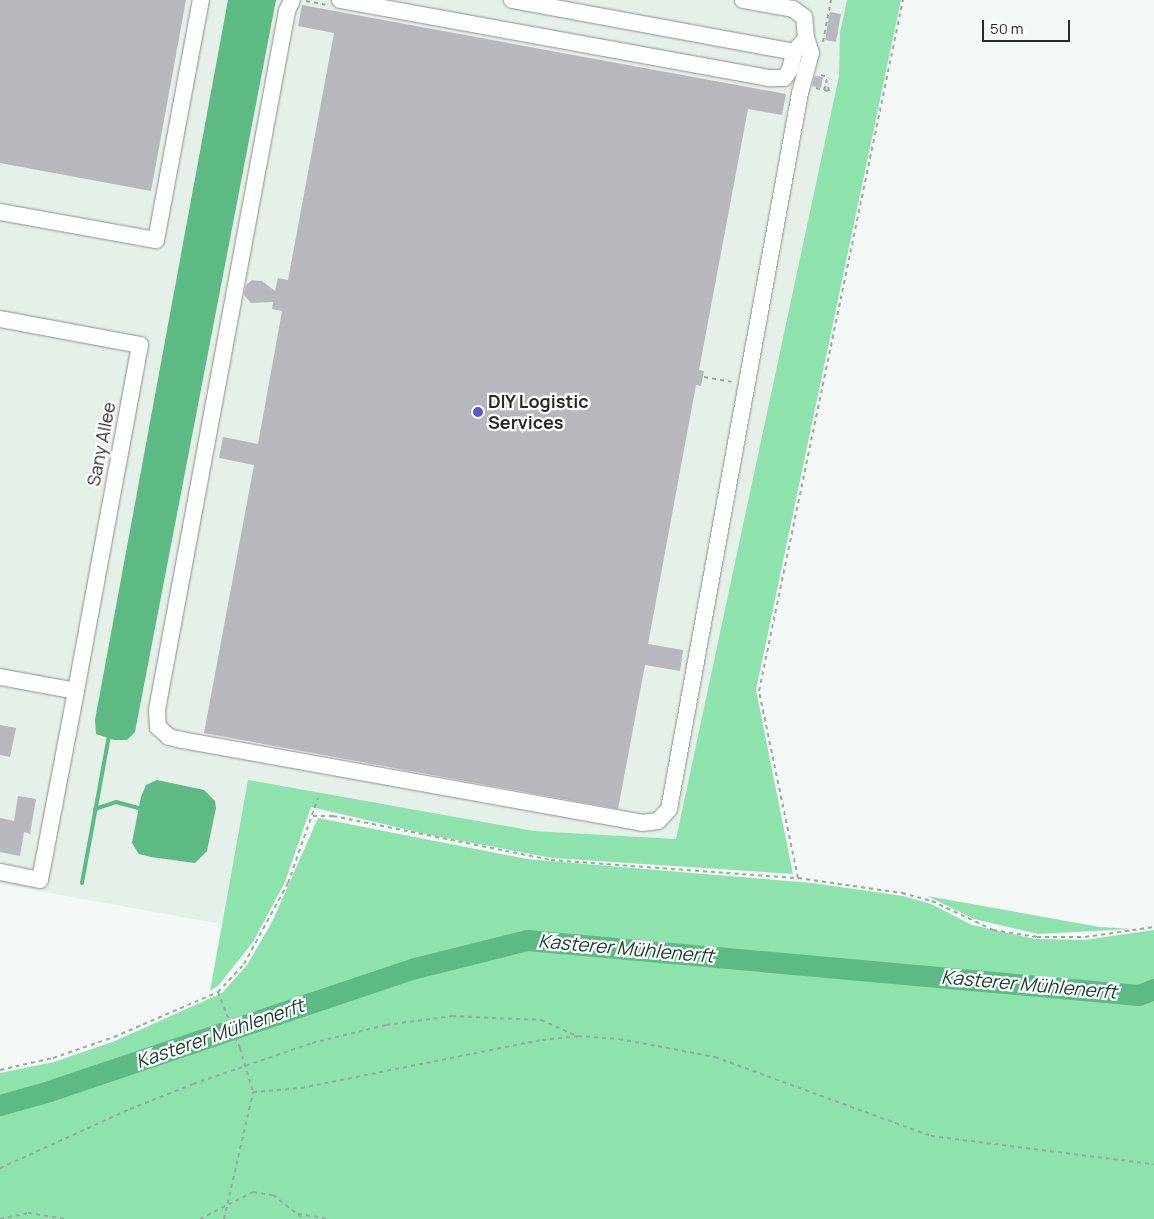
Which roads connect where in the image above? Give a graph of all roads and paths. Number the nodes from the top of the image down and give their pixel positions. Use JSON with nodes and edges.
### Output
{"nodes":[{"id":1,"x":201,"y":0,"type":"edge"},
{"id":2,"x":292,"y":0,"type":"edge"},
{"id":3,"x":340,"y":0,"type":"edge"},
{"id":4,"x":512,"y":0,"type":"edge"},
{"id":5,"x":743,"y":0,"type":"edge"},
{"id":6,"x":830,"y":0,"type":"edge"},
{"id":7,"x":903,"y":0,"type":"edge"},
{"id":8,"x":806,"y":38,"type":"junction"},
{"id":9,"x":822,"y":49,"type":"dead end"},
{"id":10,"x":794,"y":52,"type":"junction"},
{"id":11,"x":784,"y":78,"type":"junction"},
{"id":12,"x":828,"y":81,"type":"dead end"},
{"id":13,"x":824,"y":90,"type":"dead end"},
{"id":14,"x":800,"y":93,"type":"junction"},
{"id":15,"x":0,"y":212,"type":"edge"},
{"id":16,"x":0,"y":319,"type":"edge"},
{"id":17,"x":704,"y":377,"type":"dead end"},
{"id":18,"x":748,"y":385,"type":"junction"},
{"id":19,"x":0,"y":677,"type":"edge"},
{"id":20,"x":76,"y":691,"type":"junction"},
{"id":21,"x":318,"y":798,"type":"dead end"},
{"id":22,"x":313,"y":816,"type":"junction"},
{"id":23,"x":0,"y":872,"type":"edge"},
{"id":24,"x":798,"y":878,"type":"junction"},
{"id":25,"x":1154,"y":927,"type":"edge"},
{"id":26,"x":218,"y":992,"type":"junction"},
{"id":27,"x":578,"y":1036,"type":"junction"},
{"id":28,"x":246,"y":1067,"type":"junction"},
{"id":29,"x":0,"y":1070,"type":"edge"},
{"id":30,"x":253,"y":1092,"type":"junction"},
{"id":31,"x":1154,"y":1164,"type":"edge"},
{"id":32,"x":0,"y":1168,"type":"edge"},
{"id":33,"x":227,"y":1204,"type":"junction"},
{"id":34,"x":298,"y":1214,"type":"junction"},
{"id":35,"x":0,"y":1219,"type":"edge"},
{"id":36,"x":65,"y":1219,"type":"edge"},
{"id":37,"x":200,"y":1219,"type":"edge"},
{"id":38,"x":224,"y":1219,"type":"edge"},
{"id":39,"x":304,"y":1219,"type":"edge"},
{"id":40,"x":330,"y":1219,"type":"edge"}],
"edges":[{"from":1,"to":15,"type":"street"},
{"from":2,"to":18,"type":"street"},
{"from":3,"to":11,"type":"street"},
{"from":4,"to":10,"type":"street"},
{"from":5,"to":8,"type":"street"},
{"from":6,"to":9,"type":"path"},
{"from":7,"to":24,"type":"path"},
{"from":8,"to":10,"type":"street"},
{"from":8,"to":14,"type":"street"},
{"from":10,"to":11,"type":"street"},
{"from":11,"to":14,"type":"street"},
{"from":12,"to":13,"type":"path"},
{"from":14,"to":18,"type":"street"},
{"from":16,"to":20,"type":"street","name":"Sany Allee"},
{"from":17,"to":18,"type":"path"},
{"from":19,"to":20,"type":"street"},
{"from":20,"to":23,"type":"street","name":"Sany Allee"},
{"from":21,"to":22,"type":"path"},
{"from":22,"to":24,"type":"path"},
{"from":22,"to":26,"type":"path"},
{"from":24,"to":25,"type":"path"},
{"from":26,"to":28,"type":"path"},
{"from":26,"to":29,"type":"path"},
{"from":27,"to":28,"type":"path"},
{"from":27,"to":30,"type":"path"},
{"from":27,"to":31,"type":"path"},
{"from":28,"to":30,"type":"path"},
{"from":28,"to":32,"type":"path"},
{"from":30,"to":33,"type":"path"},
{"from":33,"to":34,"type":"path"},
{"from":33,"to":37,"type":"path"},
{"from":33,"to":38,"type":"path"},
{"from":34,"to":39,"type":"path"},
{"from":34,"to":40,"type":"path"},
{"from":35,"to":36,"type":"path"}]}
